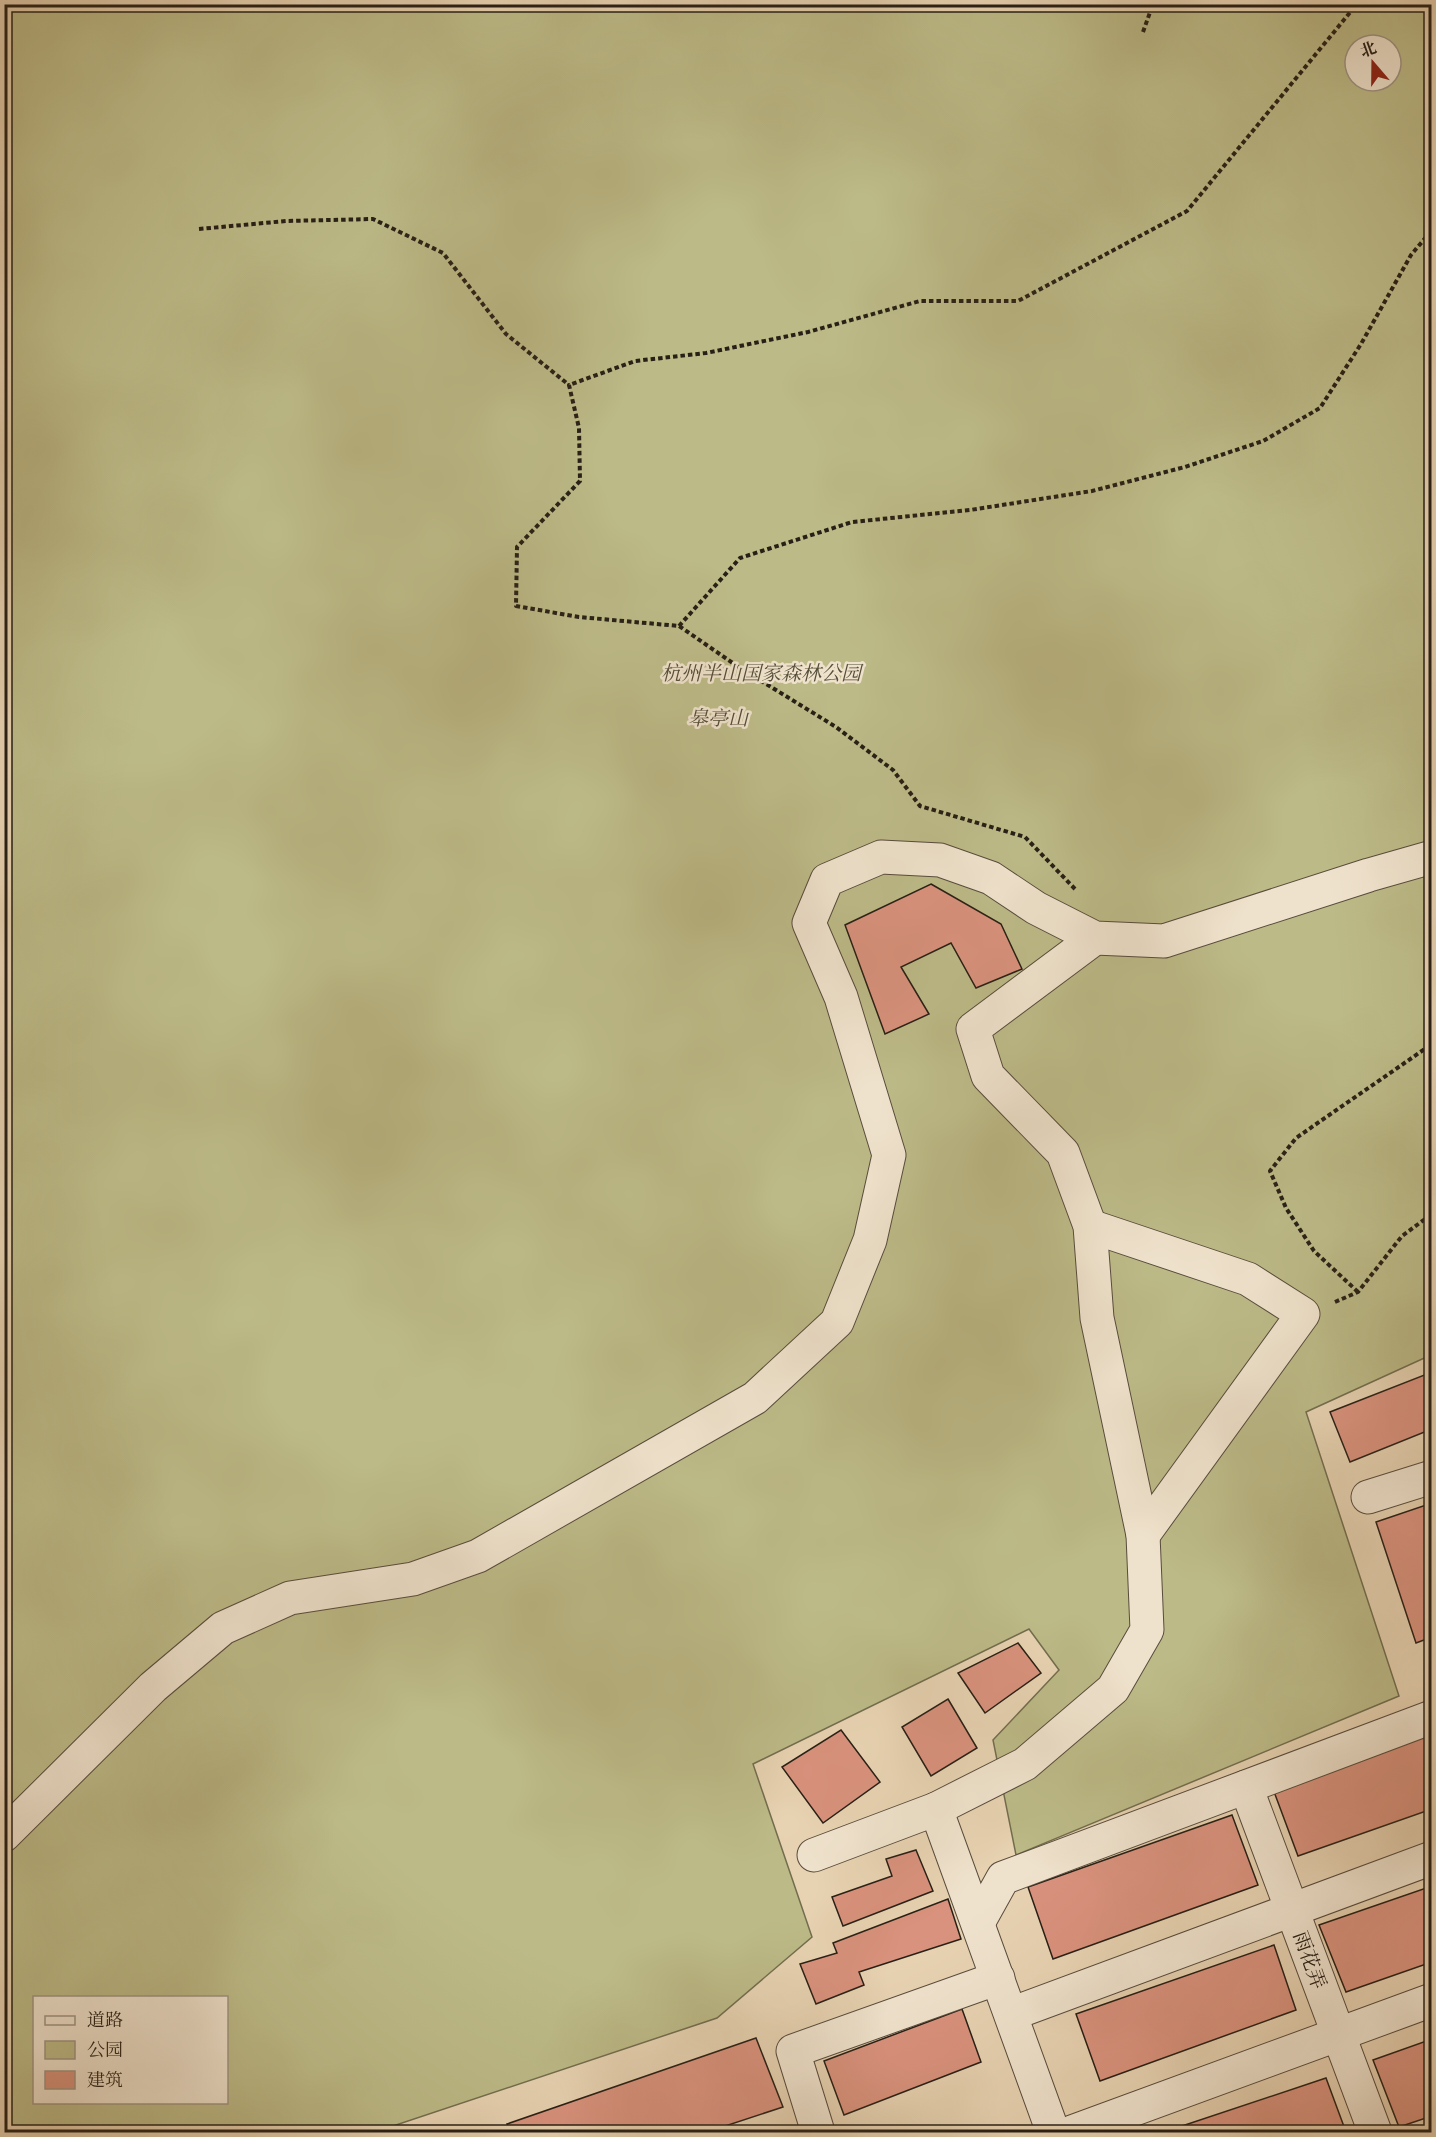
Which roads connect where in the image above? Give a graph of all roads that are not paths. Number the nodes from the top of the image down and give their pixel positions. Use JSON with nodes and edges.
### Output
{"nodes":[{"id":1,"x":1431,"y":857,"type":"edge"},
{"id":2,"x":1095,"y":938,"type":"junction"},
{"id":3,"x":1090,"y":1226,"type":"junction"},
{"id":4,"x":1431,"y":1477,"type":"edge"},
{"id":5,"x":1368,"y":1497,"type":"dead end"},
{"id":6,"x":1143,"y":1535,"type":"junction"},
{"id":7,"x":1431,"y":1718,"type":"edge"},
{"id":8,"x":1246,"y":1787,"type":"junction"},
{"id":9,"x":936,"y":1809,"type":"junction"},
{"id":10,"x":4,"y":1835,"type":"edge"},
{"id":11,"x":814,"y":1855,"type":"dead end"},
{"id":12,"x":1431,"y":1858,"type":"edge"},
{"id":13,"x":1292,"y":1910,"type":"junction"},
{"id":14,"x":978,"y":1923,"type":"junction"},
{"id":15,"x":998,"y":1978,"type":"junction"},
{"id":16,"x":1431,"y":2000,"type":"edge"},
{"id":17,"x":1011,"y":2014,"type":"junction"},
{"id":18,"x":1338,"y":2033,"type":"junction"},
{"id":19,"x":818,"y":2133,"type":"edge"},
{"id":20,"x":1053,"y":2133,"type":"edge"},
{"id":21,"x":1072,"y":2133,"type":"edge"},
{"id":22,"x":1375,"y":2133,"type":"edge"}],
"edges":[{"from":1,"to":2,"type":"street"},
{"from":2,"to":3,"type":"street"},
{"from":2,"to":10,"type":"street"},
{"from":3,"to":6,"type":"street"},
{"from":3,"to":6,"type":"street"},
{"from":4,"to":5,"type":"street"},
{"from":6,"to":9,"type":"street"},
{"from":7,"to":8,"type":"street"},
{"from":8,"to":13,"type":"street","name":"雨花弄"},
{"from":8,"to":14,"type":"street"},
{"from":9,"to":11,"type":"street"},
{"from":9,"to":14,"type":"street"},
{"from":12,"to":13,"type":"street"},
{"from":13,"to":17,"type":"street"},
{"from":13,"to":18,"type":"street","name":"雨花弄"},
{"from":14,"to":15,"type":"street"},
{"from":15,"to":17,"type":"street"},
{"from":15,"to":19,"type":"street"},
{"from":16,"to":18,"type":"street"},
{"from":17,"to":20,"type":"street"},
{"from":18,"to":21,"type":"street"},
{"from":18,"to":22,"type":"street","name":"雨花弄"}]}
